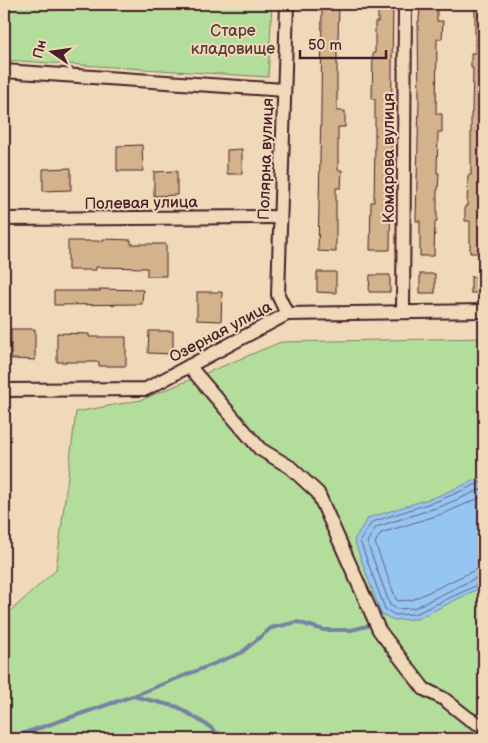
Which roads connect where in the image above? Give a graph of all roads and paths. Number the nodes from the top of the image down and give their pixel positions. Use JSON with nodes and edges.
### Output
{"nodes":[{"id":1,"x":287,"y":4,"type":"edge"},
{"id":2,"x":405,"y":4,"type":"edge"},
{"id":3,"x":4,"y":71,"type":"edge"},
{"id":4,"x":284,"y":90,"type":"junction"},
{"id":5,"x":279,"y":217,"type":"junction"},
{"id":6,"x":4,"y":219,"type":"edge"},
{"id":7,"x":484,"y":311,"type":"edge"},
{"id":8,"x":403,"y":312,"type":"junction"},
{"id":9,"x":287,"y":314,"type":"junction"},
{"id":10,"x":189,"y":366,"type":"junction"},
{"id":11,"x":4,"y":390,"type":"edge"},
{"id":12,"x":484,"y":727,"type":"edge"}],
"edges":[{"from":1,"to":4,"type":"street","name":"Полярна вулиця"},
{"from":2,"to":8,"type":"street","name":"Комарова вулиця"},
{"from":3,"to":4,"type":"street"},
{"from":4,"to":5,"type":"street","name":"Полярна вулиця"},
{"from":5,"to":6,"type":"street","name":"Полевая улица"},
{"from":5,"to":9,"type":"street","name":"Полярна вулиця"},
{"from":7,"to":8,"type":"street","name":"Озерная улица"},
{"from":8,"to":9,"type":"street","name":"Озерная улица"},
{"from":9,"to":10,"type":"street","name":"Озерная улица"},
{"from":10,"to":11,"type":"street","name":"Озерная улица"},
{"from":10,"to":12,"type":"street"}]}
